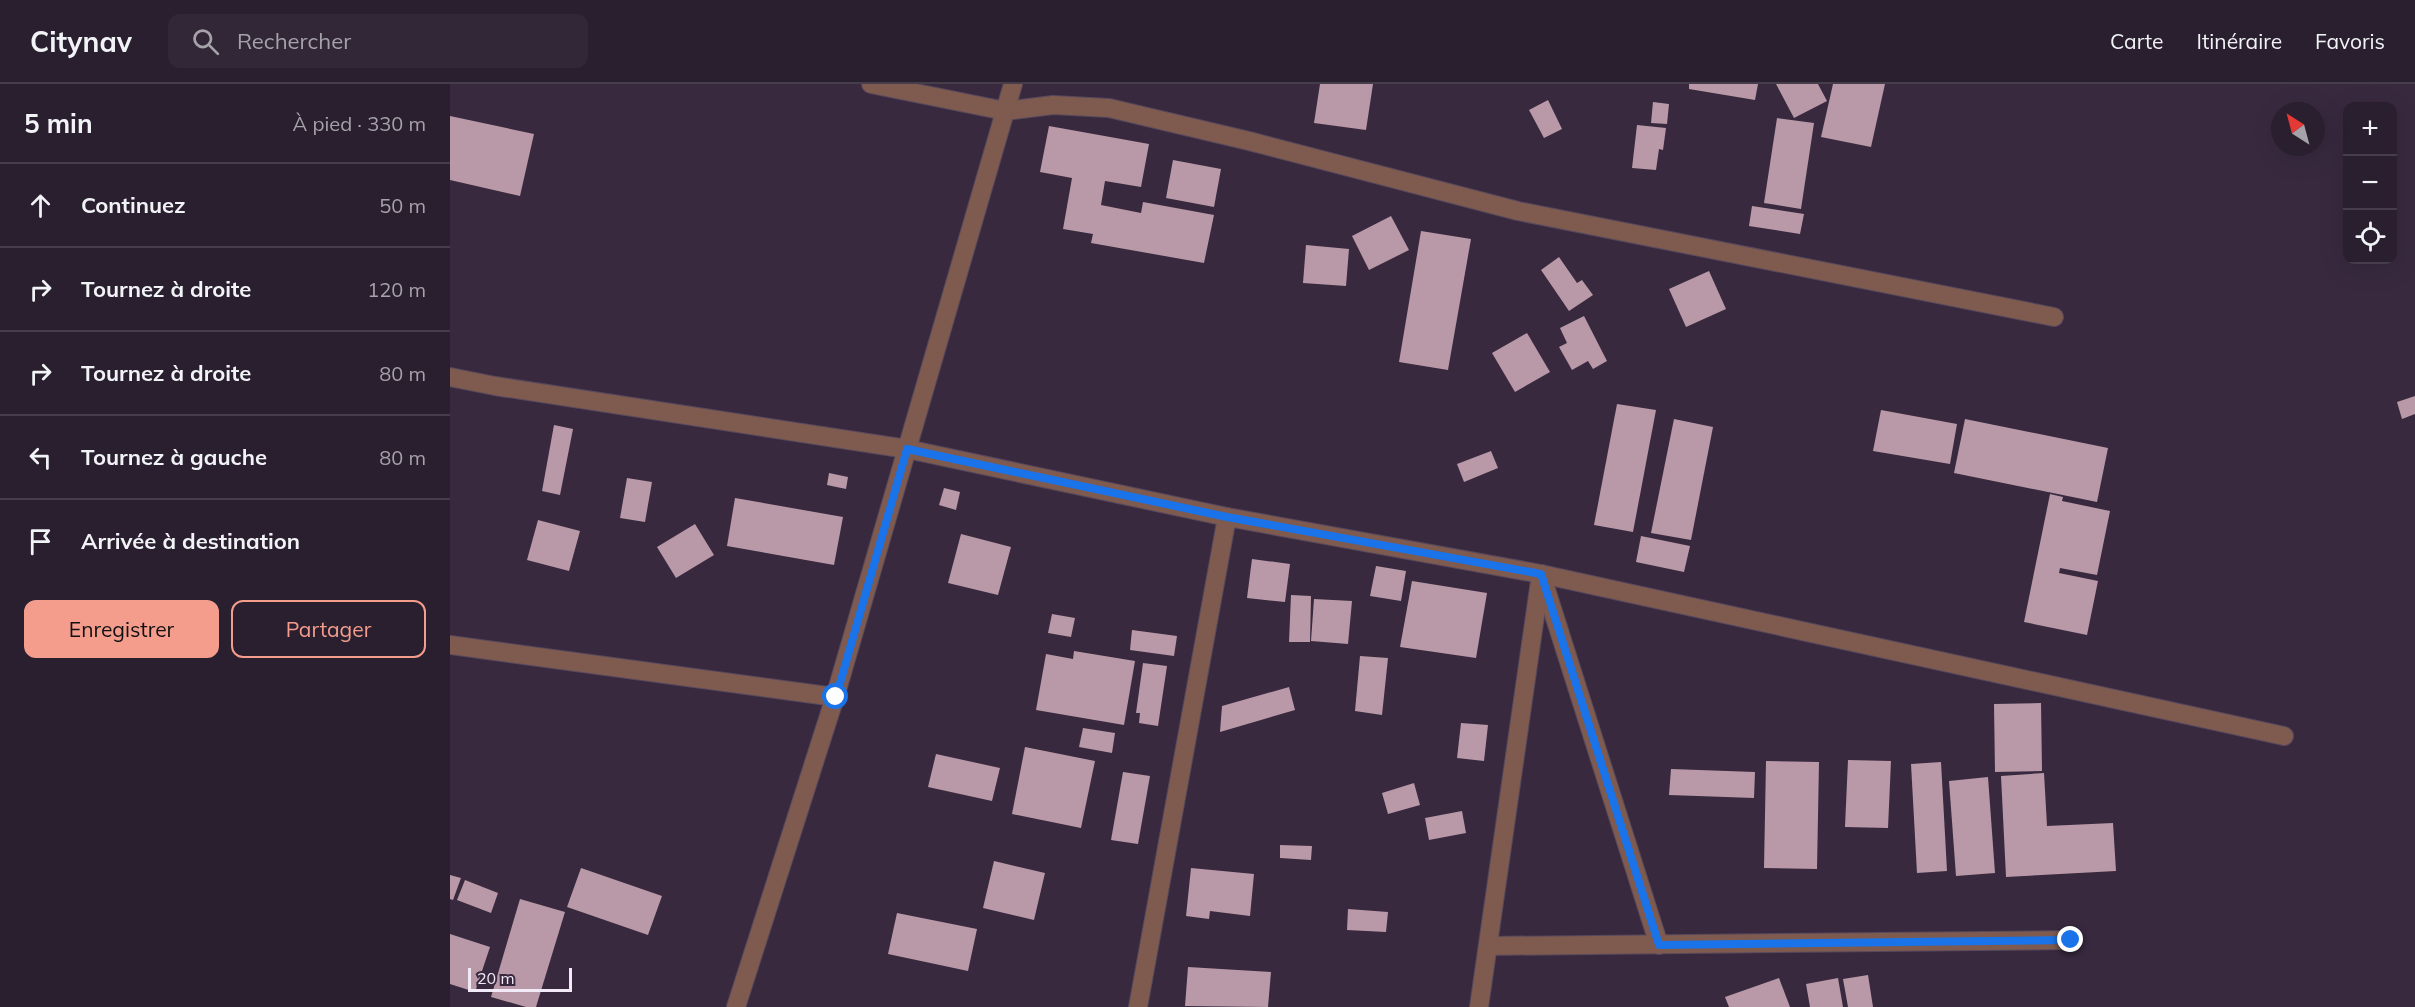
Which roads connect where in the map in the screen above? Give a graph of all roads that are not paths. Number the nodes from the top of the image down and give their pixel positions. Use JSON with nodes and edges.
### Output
{"nodes":[{"id":1,"x":871,"y":84,"type":"edge"},
{"id":2,"x":1012,"y":84,"type":"edge"},
{"id":3,"x":1005,"y":111,"type":"junction"},
{"id":4,"x":2054,"y":317,"type":"dead end"},
{"id":5,"x":450,"y":377,"type":"edge"},
{"id":6,"x":907,"y":449,"type":"junction"},
{"id":7,"x":1227,"y":517,"type":"junction"},
{"id":8,"x":1541,"y":574,"type":"junction"},
{"id":9,"x":450,"y":645,"type":"edge"},
{"id":10,"x":836,"y":697,"type":"junction"},
{"id":11,"x":2284,"y":736,"type":"dead end"},
{"id":12,"x":2071,"y":940,"type":"dead end"},
{"id":13,"x":1659,"y":945,"type":"junction"},
{"id":14,"x":1488,"y":946,"type":"junction"},
{"id":15,"x":736,"y":1007,"type":"edge"},
{"id":16,"x":1138,"y":1007,"type":"edge"},
{"id":17,"x":1479,"y":1007,"type":"edge"}],
"edges":[{"from":1,"to":3,"type":"street"},
{"from":2,"to":3,"type":"street"},
{"from":3,"to":4,"type":"street"},
{"from":3,"to":6,"type":"street"},
{"from":5,"to":6,"type":"street"},
{"from":6,"to":7,"type":"street"},
{"from":6,"to":10,"type":"street"},
{"from":7,"to":8,"type":"street"},
{"from":7,"to":16,"type":"street"},
{"from":8,"to":11,"type":"street"},
{"from":8,"to":13,"type":"street"},
{"from":8,"to":14,"type":"street"},
{"from":9,"to":10,"type":"street"},
{"from":10,"to":15,"type":"street"},
{"from":12,"to":13,"type":"street"},
{"from":13,"to":14,"type":"street"},
{"from":14,"to":17,"type":"street"}]}
